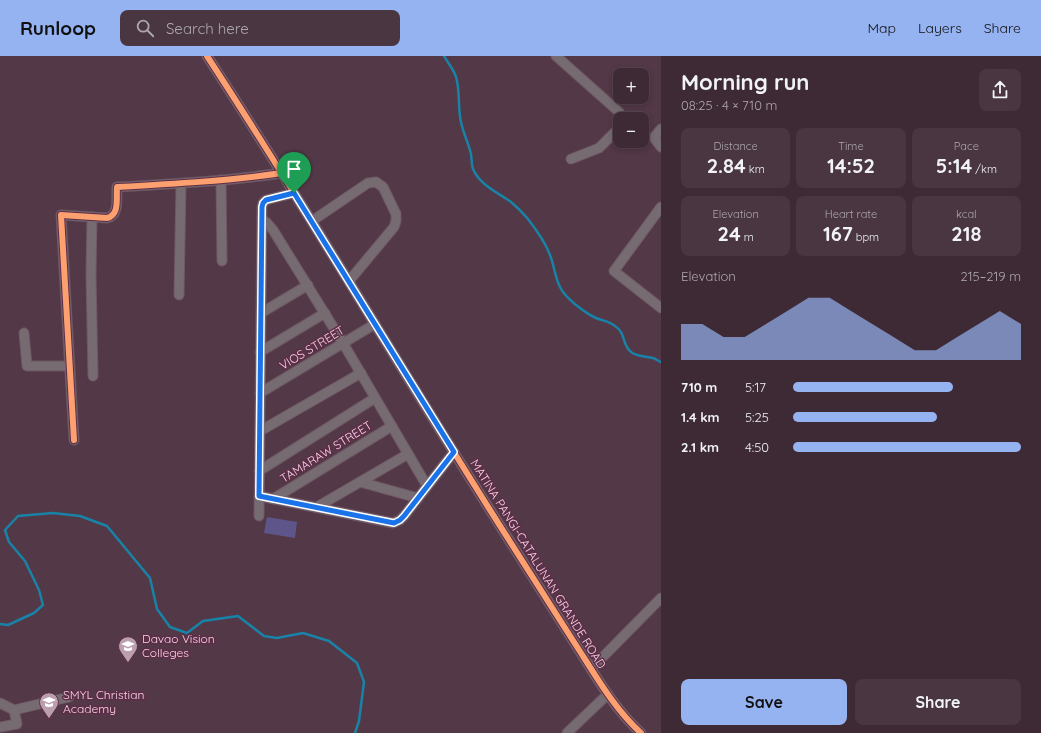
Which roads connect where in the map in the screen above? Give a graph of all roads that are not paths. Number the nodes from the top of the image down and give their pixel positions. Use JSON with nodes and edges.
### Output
{"nodes":[{"id":1,"x":207,"y":56,"type":"edge"},
{"id":2,"x":556,"y":56,"type":"edge"},
{"id":3,"x":619,"y":112,"type":"edge"},
{"id":4,"x":661,"y":129,"type":"edge"},
{"id":5,"x":613,"y":134,"type":"edge"},
{"id":6,"x":661,"y":147,"type":"edge"},
{"id":7,"x":571,"y":158,"type":"dead end"},
{"id":8,"x":282,"y":173,"type":"junction"},
{"id":9,"x":221,"y":180,"type":"junction"},
{"id":10,"x":181,"y":184,"type":"junction"},
{"id":11,"x":294,"y":193,"type":"junction"},
{"id":12,"x":661,"y":207,"type":"edge"},
{"id":13,"x":92,"y":218,"type":"junction"},
{"id":14,"x":262,"y":219,"type":"junction"},
{"id":15,"x":312,"y":221,"type":"junction"},
{"id":16,"x":222,"y":261,"type":"dead end"},
{"id":17,"x":349,"y":281,"type":"junction"},
{"id":18,"x":308,"y":285,"type":"junction"},
{"id":19,"x":179,"y":296,"type":"dead end"},
{"id":20,"x":661,"y":308,"type":"edge"},
{"id":21,"x":261,"y":313,"type":"junction"},
{"id":22,"x":325,"y":313,"type":"junction"},
{"id":23,"x":375,"y":324,"type":"junction"},
{"id":24,"x":24,"y":333,"type":"dead end"},
{"id":25,"x":343,"y":343,"type":"junction"},
{"id":26,"x":260,"y":352,"type":"junction"},
{"id":27,"x":70,"y":366,"type":"junction"},
{"id":28,"x":361,"y":373,"type":"junction"},
{"id":29,"x":93,"y":376,"type":"dead end"},
{"id":30,"x":260,"y":393,"type":"junction"},
{"id":31,"x":375,"y":398,"type":"junction"},
{"id":32,"x":392,"y":426,"type":"junction"},
{"id":33,"x":260,"y":431,"type":"junction"},
{"id":34,"x":74,"y":440,"type":"dead end"},
{"id":35,"x":454,"y":452,"type":"junction"},
{"id":36,"x":408,"y":454,"type":"junction"},
{"id":37,"x":259,"y":471,"type":"junction"},
{"id":38,"x":360,"y":482,"type":"junction"},
{"id":39,"x":427,"y":486,"type":"junction"},
{"id":40,"x":259,"y":496,"type":"junction"},
{"id":41,"x":418,"y":498,"type":"junction"},
{"id":42,"x":273,"y":499,"type":"junction"},
{"id":43,"x":317,"y":507,"type":"junction"},
{"id":44,"x":259,"y":516,"type":"dead end"},
{"id":45,"x":660,"y":601,"type":"edge"},
{"id":46,"x":591,"y":669,"type":"junction"},
{"id":47,"x":608,"y":694,"type":"junction"},
{"id":48,"x":69,"y":697,"type":"dead end"},
{"id":49,"x":0,"y":703,"type":"edge"},
{"id":50,"x":14,"y":710,"type":"junction"},
{"id":51,"x":0,"y":727,"type":"edge"},
{"id":52,"x":567,"y":733,"type":"edge"},
{"id":53,"x":641,"y":733,"type":"edge"}],
"edges":[{"from":1,"to":8,"type":"street","name":"MATINA PANGI-CATALUNAN GRANDE ROAD"},
{"from":2,"to":3,"type":"street"},
{"from":4,"to":6,"type":"street"},
{"from":5,"to":7,"type":"street"},
{"from":8,"to":9,"type":"street"},
{"from":8,"to":11,"type":"street","name":"MATINA PANGI-CATALUNAN GRANDE ROAD"},
{"from":9,"to":10,"type":"street"},
{"from":9,"to":16,"type":"street"},
{"from":10,"to":13,"type":"street"},
{"from":10,"to":19,"type":"street"},
{"from":11,"to":14,"type":"street"},
{"from":11,"to":15,"type":"street","name":"MATINA PANGI-CATALUNAN GRANDE ROAD"},
{"from":12,"to":20,"type":"street"},
{"from":13,"to":27,"type":"street"},
{"from":13,"to":29,"type":"street"},
{"from":14,"to":18,"type":"street"},
{"from":14,"to":21,"type":"street"},
{"from":15,"to":17,"type":"street","name":"MATINA PANGI-CATALUNAN GRANDE ROAD"},
{"from":15,"to":17,"type":"street"},
{"from":17,"to":23,"type":"street","name":"MATINA PANGI-CATALUNAN GRANDE ROAD"},
{"from":18,"to":21,"type":"street"},
{"from":18,"to":22,"type":"street"},
{"from":21,"to":26,"type":"street"},
{"from":22,"to":25,"type":"street"},
{"from":22,"to":26,"type":"street"},
{"from":23,"to":25,"type":"street","name":"VIOS STREET"},
{"from":23,"to":35,"type":"street","name":"MATINA PANGI-CATALUNAN GRANDE ROAD"},
{"from":24,"to":27,"type":"street"},
{"from":25,"to":28,"type":"street"},
{"from":25,"to":30,"type":"street","name":"VIOS STREET"},
{"from":26,"to":30,"type":"street"},
{"from":27,"to":34,"type":"street"},
{"from":28,"to":31,"type":"street"},
{"from":28,"to":33,"type":"street"},
{"from":30,"to":33,"type":"street"},
{"from":31,"to":32,"type":"street"},
{"from":31,"to":37,"type":"street"},
{"from":32,"to":36,"type":"street"},
{"from":32,"to":42,"type":"street","name":"TAMARAW STREET"},
{"from":33,"to":37,"type":"street"},
{"from":35,"to":39,"type":"street"},
{"from":35,"to":46,"type":"street","name":"MATINA PANGI-CATALUNAN GRANDE ROAD"},
{"from":36,"to":38,"type":"street"},
{"from":36,"to":39,"type":"street"},
{"from":37,"to":40,"type":"street"},
{"from":38,"to":41,"type":"street"},
{"from":38,"to":43,"type":"street"},
{"from":39,"to":41,"type":"street"},
{"from":40,"to":42,"type":"street"},
{"from":40,"to":44,"type":"street"},
{"from":41,"to":43,"type":"street"},
{"from":42,"to":43,"type":"street"},
{"from":45,"to":46,"type":"street"},
{"from":46,"to":47,"type":"street","name":"MATINA PANGI-CATALUNAN GRANDE ROAD"},
{"from":47,"to":52,"type":"street"},
{"from":47,"to":53,"type":"street","name":"MATINA PANGI-CATALUNAN GRANDE ROAD"},
{"from":48,"to":50,"type":"street"},
{"from":49,"to":50,"type":"street"},
{"from":50,"to":51,"type":"street"}]}
